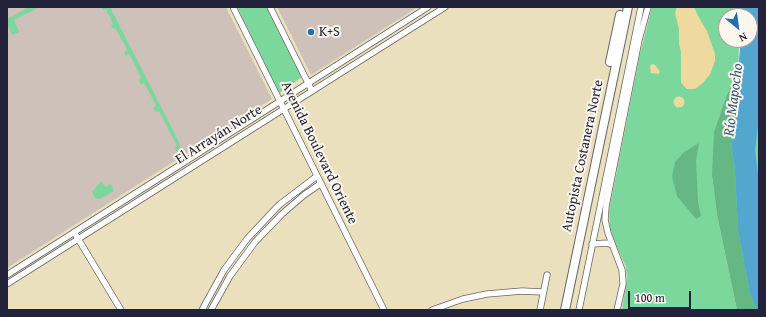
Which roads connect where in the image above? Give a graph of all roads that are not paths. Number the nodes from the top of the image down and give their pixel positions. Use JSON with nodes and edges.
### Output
{"nodes":[{"id":1,"x":233,"y":7,"type":"edge"},
{"id":2,"x":270,"y":7,"type":"edge"},
{"id":3,"x":428,"y":7,"type":"edge"},
{"id":4,"x":445,"y":7,"type":"edge"},
{"id":5,"x":617,"y":7,"type":"edge"},
{"id":6,"x":622,"y":7,"type":"edge"},
{"id":7,"x":628,"y":7,"type":"edge"},
{"id":8,"x":632,"y":7,"type":"edge"},
{"id":9,"x":644,"y":8,"type":"edge"},
{"id":10,"x":622,"y":33,"type":"junction"},
{"id":11,"x":611,"y":60,"type":"junction"},
{"id":12,"x":308,"y":84,"type":"junction"},
{"id":13,"x":312,"y":91,"type":"junction"},
{"id":14,"x":280,"y":102,"type":"junction"},
{"id":15,"x":284,"y":109,"type":"junction"},
{"id":16,"x":316,"y":176,"type":"junction"},
{"id":17,"x":320,"y":184,"type":"junction"},
{"id":18,"x":74,"y":232,"type":"junction"},
{"id":19,"x":79,"y":239,"type":"junction"},
{"id":20,"x":592,"y":244,"type":"junction"},
{"id":21,"x":612,"y":245,"type":"junction"},
{"id":22,"x":7,"y":275,"type":"edge"},
{"id":23,"x":547,"y":275,"type":"dead end"},
{"id":24,"x":7,"y":284,"type":"edge"},
{"id":25,"x":543,"y":292,"type":"junction"},
{"id":26,"x":121,"y":310,"type":"edge"},
{"id":27,"x":202,"y":310,"type":"edge"},
{"id":28,"x":211,"y":310,"type":"edge"},
{"id":29,"x":384,"y":310,"type":"edge"},
{"id":30,"x":432,"y":310,"type":"edge"},
{"id":31,"x":540,"y":310,"type":"edge"},
{"id":32,"x":559,"y":310,"type":"edge"},
{"id":33,"x":565,"y":310,"type":"edge"},
{"id":34,"x":579,"y":310,"type":"edge"},
{"id":35,"x":617,"y":310,"type":"edge"}],
"edges":[{"from":1,"to":14,"type":"street","name":"Avenida Boulevard Oriente"},
{"from":2,"to":12,"type":"street"},
{"from":3,"to":12,"type":"street","name":"El Arrayán Norte"},
{"from":4,"to":13,"type":"street","name":"El Arrayán Norte"},
{"from":5,"to":11,"type":"highway"},
{"from":6,"to":11,"type":"highway","name":"Autopista Costanera Norte"},
{"from":7,"to":10,"type":"highway","name":"Autopista Costanera Norte"},
{"from":8,"to":10,"type":"highway"},
{"from":9,"to":20,"type":"street"},
{"from":9,"to":21,"type":"street"},
{"from":10,"to":33,"type":"highway","name":"Autopista Costanera Norte"},
{"from":11,"to":32,"type":"highway","name":"Autopista Costanera Norte"},
{"from":12,"to":13,"type":"street"},
{"from":12,"to":14,"type":"street","name":"El Arrayán Norte"},
{"from":13,"to":15,"type":"street","name":"El Arrayán Norte"},
{"from":14,"to":15,"type":"street","name":"Avenida Boulevard Oriente"},
{"from":14,"to":18,"type":"street","name":"El Arrayán Norte"},
{"from":15,"to":16,"type":"street","name":"Avenida Boulevard Oriente"},
{"from":15,"to":19,"type":"street","name":"El Arrayán Norte"},
{"from":16,"to":17,"type":"street","name":"Avenida Boulevard Oriente"},
{"from":16,"to":27,"type":"street"},
{"from":17,"to":28,"type":"street"},
{"from":17,"to":29,"type":"street","name":"Avenida Boulevard Oriente"},
{"from":18,"to":19,"type":"street"},
{"from":18,"to":22,"type":"street","name":"El Arrayán Norte"},
{"from":19,"to":24,"type":"street","name":"El Arrayán Norte"},
{"from":19,"to":26,"type":"street"},
{"from":20,"to":21,"type":"street"},
{"from":20,"to":34,"type":"street"},
{"from":21,"to":35,"type":"street"},
{"from":23,"to":25,"type":"street"},
{"from":25,"to":30,"type":"street"},
{"from":25,"to":31,"type":"street"}]}
